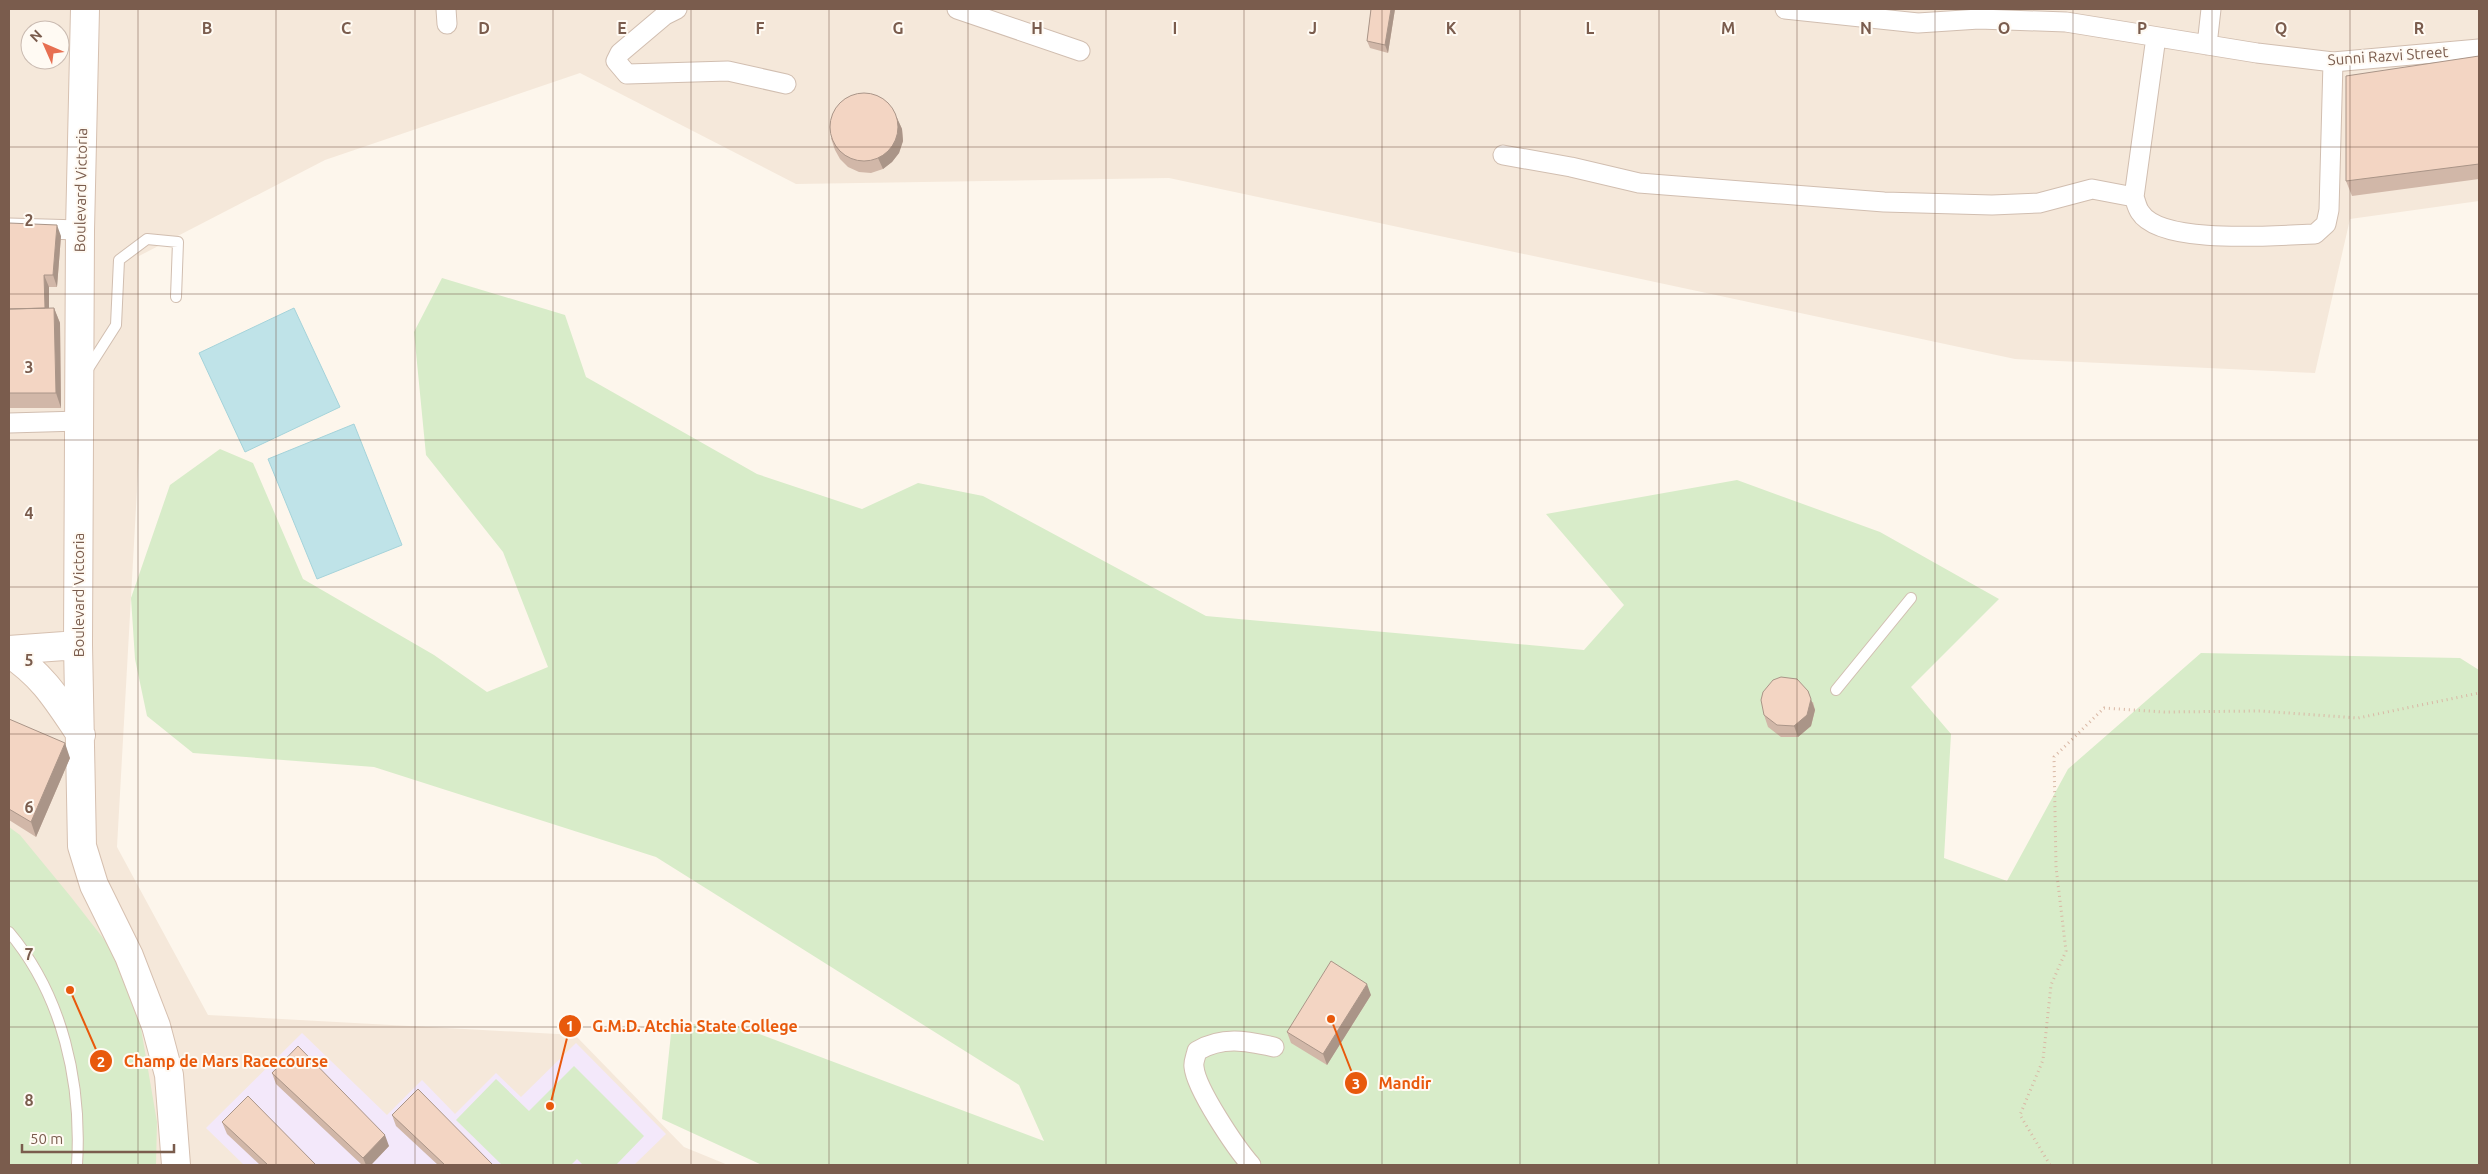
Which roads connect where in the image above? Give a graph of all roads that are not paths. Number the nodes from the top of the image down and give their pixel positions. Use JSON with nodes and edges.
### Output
{"nodes":[{"id":1,"x":85,"y":9,"type":"edge"},
{"id":2,"x":677,"y":9,"type":"edge"},
{"id":3,"x":957,"y":9,"type":"edge"},
{"id":4,"x":1785,"y":9,"type":"edge"},
{"id":5,"x":2212,"y":9,"type":"edge"},
{"id":6,"x":1971,"y":14,"type":"edge"},
{"id":7,"x":2156,"y":37,"type":"junction"},
{"id":8,"x":2207,"y":45,"type":"junction"},
{"id":9,"x":2479,"y":49,"type":"edge"},
{"id":10,"x":1080,"y":51,"type":"dead end"},
{"id":11,"x":2333,"y":62,"type":"junction"},
{"id":12,"x":786,"y":84,"type":"dead end"},
{"id":13,"x":1503,"y":155,"type":"dead end"},
{"id":14,"x":2134,"y":197,"type":"junction"},
{"id":15,"x":9,"y":228,"type":"edge"},
{"id":16,"x":80,"y":230,"type":"junction"},
{"id":17,"x":176,"y":297,"type":"dead end"},
{"id":18,"x":79,"y":383,"type":"junction"},
{"id":19,"x":80,"y":421,"type":"junction"},
{"id":20,"x":9,"y":423,"type":"edge"},
{"id":21,"x":1912,"y":598,"type":"dead end"},
{"id":22,"x":78,"y":645,"type":"junction"},
{"id":23,"x":9,"y":651,"type":"edge"},
{"id":24,"x":1836,"y":690,"type":"dead end"},
{"id":25,"x":81,"y":735,"type":"junction"},
{"id":26,"x":9,"y":932,"type":"edge"},
{"id":27,"x":1274,"y":1047,"type":"dead end"},
{"id":28,"x":77,"y":1165,"type":"edge"},
{"id":29,"x":176,"y":1165,"type":"edge"},
{"id":30,"x":1251,"y":1165,"type":"edge"}],
"edges":[{"from":1,"to":16,"type":"main road","name":"Boulevard Victoria"},
{"from":2,"to":12,"type":"street"},
{"from":3,"to":10,"type":"street"},
{"from":4,"to":6,"type":"street","name":"Sunni Razvi Street"},
{"from":5,"to":8,"type":"street"},
{"from":6,"to":7,"type":"street","name":"Sunni Razvi Street"},
{"from":7,"to":8,"type":"street","name":"Sunni Razvi Street"},
{"from":7,"to":14,"type":"street"},
{"from":8,"to":11,"type":"street","name":"Sunni Razvi Street"},
{"from":9,"to":11,"type":"street","name":"Sunni Razvi Street"},
{"from":11,"to":14,"type":"street"},
{"from":13,"to":14,"type":"street"},
{"from":15,"to":16,"type":"street"},
{"from":16,"to":18,"type":"main road","name":"Boulevard Victoria"},
{"from":17,"to":18,"type":"lane"},
{"from":18,"to":19,"type":"main road","name":"Boulevard Victoria"},
{"from":19,"to":20,"type":"street"},
{"from":19,"to":22,"type":"main road","name":"Boulevard Victoria"},
{"from":21,"to":24,"type":"lane"},
{"from":22,"to":23,"type":"main road"},
{"from":22,"to":25,"type":"main road","name":"Boulevard Victoria"},
{"from":23,"to":25,"type":"main road"},
{"from":25,"to":29,"type":"main road","name":"Boulevard Victoria"},
{"from":26,"to":28,"type":"lane"},
{"from":27,"to":30,"type":"street"}]}
